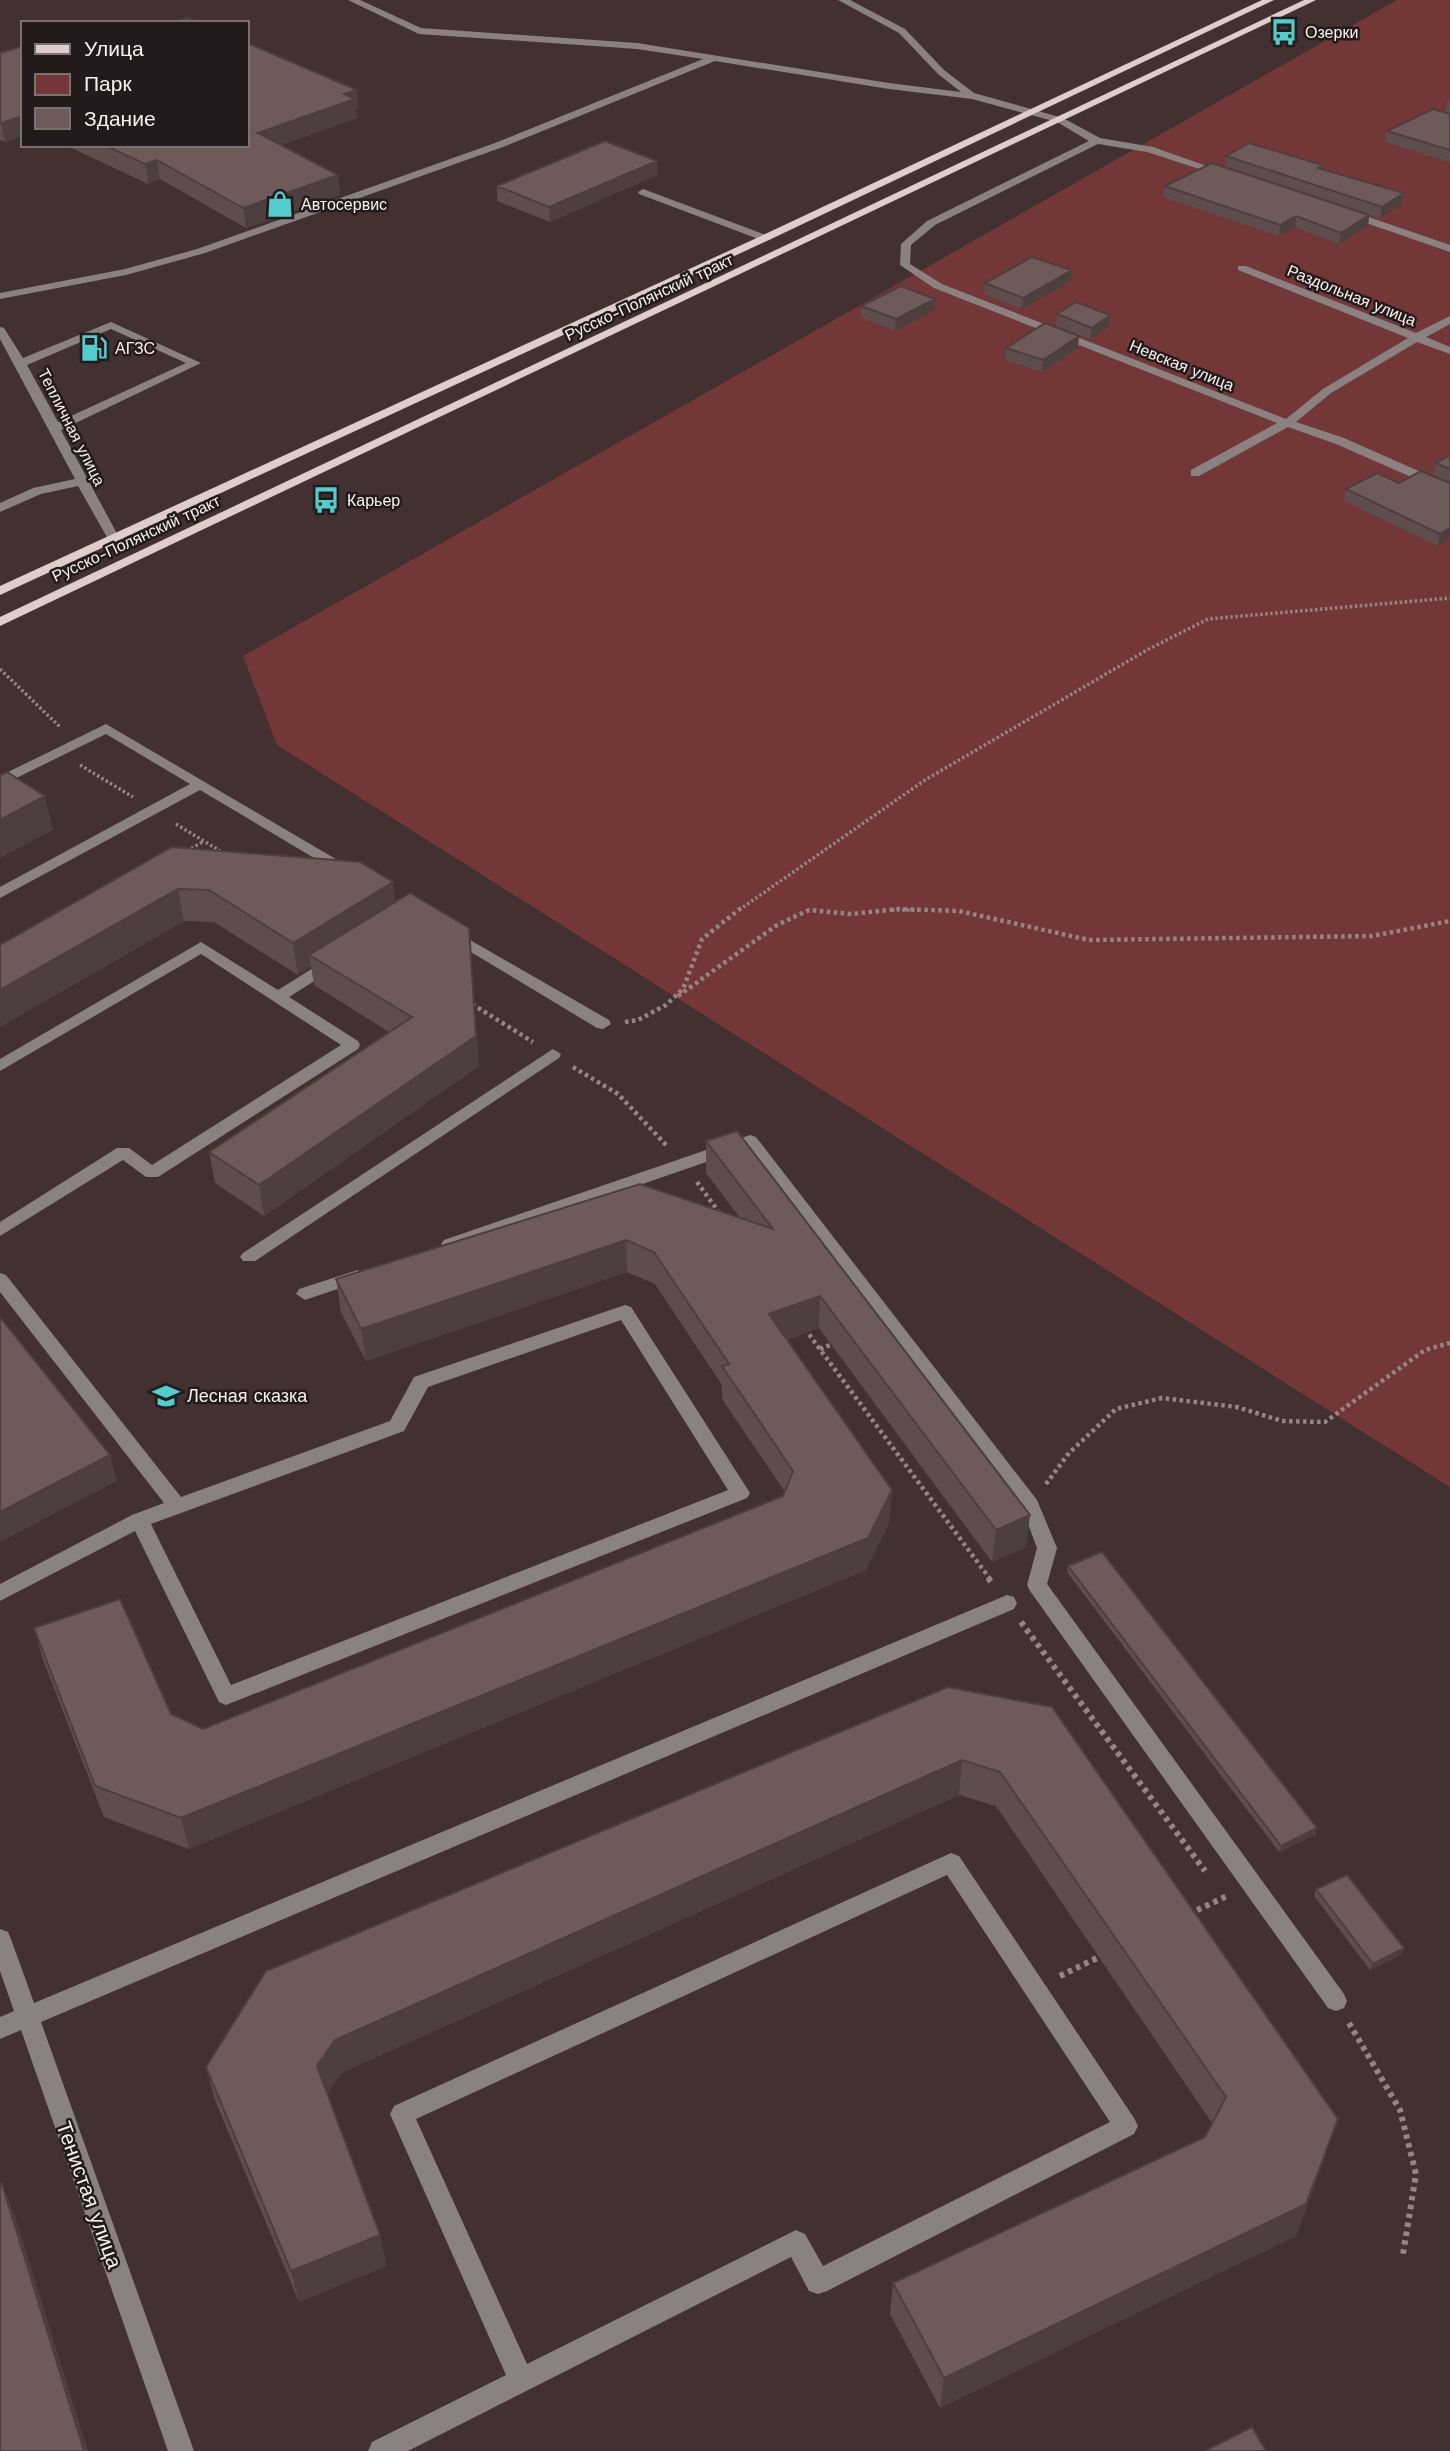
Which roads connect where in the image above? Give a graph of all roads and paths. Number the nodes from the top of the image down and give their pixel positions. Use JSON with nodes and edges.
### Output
{"nodes":[{"id":1,"x":353,"y":0,"type":"edge"},
{"id":2,"x":843,"y":0,"type":"edge"},
{"id":3,"x":1269,"y":0,"type":"edge"},
{"id":4,"x":1311,"y":0,"type":"edge"},
{"id":5,"x":714,"y":58,"type":"junction"},
{"id":6,"x":973,"y":96,"type":"junction"},
{"id":7,"x":1033,"y":111,"type":"junction"},
{"id":8,"x":1060,"y":120,"type":"junction"},
{"id":9,"x":1097,"y":141,"type":"junction"},
{"id":10,"x":1235,"y":177,"type":"edge"},
{"id":11,"x":643,"y":192,"type":"edge"},
{"id":12,"x":1336,"y":209,"type":"edge"},
{"id":13,"x":765,"y":238,"type":"junction"},
{"id":14,"x":1450,"y":249,"type":"edge"},
{"id":15,"x":1242,"y":268,"type":"dead end"},
{"id":16,"x":0,"y":296,"type":"edge"},
{"id":17,"x":1450,"y":319,"type":"edge"},
{"id":18,"x":0,"y":330,"type":"edge"},
{"id":19,"x":1418,"y":339,"type":"junction"},
{"id":20,"x":1450,"y":351,"type":"edge"},
{"id":21,"x":22,"y":363,"type":"junction"},
{"id":22,"x":1289,"y":422,"type":"junction"},
{"id":23,"x":55,"y":428,"type":"junction"},
{"id":24,"x":1195,"y":473,"type":"dead end"},
{"id":25,"x":80,"y":482,"type":"junction"},
{"id":26,"x":1450,"y":490,"type":"edge"},
{"id":27,"x":0,"y":508,"type":"edge"},
{"id":28,"x":114,"y":539,"type":"junction"},
{"id":29,"x":0,"y":591,"type":"edge"},
{"id":30,"x":1450,"y":598,"type":"edge"},
{"id":31,"x":0,"y":621,"type":"edge"},
{"id":32,"x":0,"y":669,"type":"edge"},
{"id":33,"x":65,"y":749,"type":"junction"},
{"id":34,"x":0,"y":782,"type":"edge"},
{"id":35,"x":200,"y":784,"type":"junction"},
{"id":36,"x":153,"y":810,"type":"junction"},
{"id":37,"x":204,"y":841,"type":"junction"},
{"id":38,"x":180,"y":854,"type":"edge"},
{"id":39,"x":228,"y":855,"type":"edge"},
{"id":40,"x":355,"y":877,"type":"edge"},
{"id":41,"x":0,"y":893,"type":"edge"},
{"id":42,"x":1450,"y":920,"type":"edge"},
{"id":43,"x":439,"y":926,"type":"edge"},
{"id":44,"x":345,"y":955,"type":"edge"},
{"id":45,"x":278,"y":997,"type":"junction"},
{"id":46,"x":460,"y":998,"type":"edge"},
{"id":47,"x":666,"y":1005,"type":"junction"},
{"id":48,"x":603,"y":1024,"type":"joint"},
{"id":49,"x":553,"y":1054,"type":"junction"},
{"id":50,"x":0,"y":1066,"type":"edge"},
{"id":51,"x":684,"y":1164,"type":"junction"},
{"id":52,"x":724,"y":1219,"type":"edge"},
{"id":53,"x":0,"y":1230,"type":"edge"},
{"id":54,"x":435,"y":1249,"type":"edge"},
{"id":55,"x":249,"y":1257,"type":"dead end"},
{"id":56,"x":370,"y":1272,"type":"edge"},
{"id":57,"x":0,"y":1279,"type":"edge"},
{"id":58,"x":305,"y":1294,"type":"dead end"},
{"id":59,"x":804,"y":1327,"type":"edge"},
{"id":60,"x":843,"y":1340,"type":"edge"},
{"id":61,"x":1450,"y":1343,"type":"edge"},
{"id":62,"x":820,"y":1349,"type":"junction"},
{"id":63,"x":1030,"y":1505,"type":"junction"},
{"id":64,"x":177,"y":1506,"type":"junction"},
{"id":65,"x":139,"y":1520,"type":"junction"},
{"id":66,"x":0,"y":1593,"type":"edge"},
{"id":67,"x":1007,"y":1603,"type":"junction"},
{"id":68,"x":1208,"y":1875,"type":"dead end"},
{"id":69,"x":1252,"y":1884,"type":"junction"},
{"id":70,"x":1216,"y":1886,"type":"dead end"},
{"id":71,"x":1224,"y":1897,"type":"junction"},
{"id":72,"x":1177,"y":1920,"type":"edge"},
{"id":73,"x":0,"y":1939,"type":"edge"},
{"id":74,"x":1105,"y":1954,"type":"edge"},
{"id":75,"x":1034,"y":1988,"type":"junction"},
{"id":76,"x":1336,"y":2001,"type":"joint"},
{"id":77,"x":26,"y":2017,"type":"junction"},
{"id":78,"x":0,"y":2028,"type":"edge"},
{"id":79,"x":1403,"y":2253,"type":"dead end"},
{"id":80,"x":522,"y":2380,"type":"junction"},
{"id":81,"x":181,"y":2451,"type":"edge"},
{"id":82,"x":381,"y":2451,"type":"edge"}],
"edges":[{"from":1,"to":5,"type":"street"},
{"from":2,"to":6,"type":"street"},
{"from":3,"to":7,"type":"main road","name":"Русско-Полянский тракт"},
{"from":4,"to":8,"type":"main road","name":"Русско-Полянский тракт"},
{"from":5,"to":6,"type":"street"},
{"from":5,"to":16,"type":"street"},
{"from":6,"to":7,"type":"street"},
{"from":7,"to":8,"type":"street"},
{"from":7,"to":13,"type":"main road","name":"Русско-Полянский тракт"},
{"from":8,"to":9,"type":"street"},
{"from":8,"to":31,"type":"main road","name":"Русско-Полянский тракт"},
{"from":9,"to":10,"type":"street"},
{"from":9,"to":22,"type":"street","name":"Невская улица"},
{"from":11,"to":13,"type":"street"},
{"from":12,"to":14,"type":"street"},
{"from":13,"to":28,"type":"main road","name":"Русско-Полянский тракт"},
{"from":15,"to":19,"type":"street","name":"Раздольная улица"},
{"from":17,"to":19,"type":"street"},
{"from":18,"to":21,"type":"street","name":"Тепличная улица"},
{"from":19,"to":20,"type":"street","name":"Раздольная улица"},
{"from":19,"to":22,"type":"street"},
{"from":21,"to":23,"type":"street","name":"Тепличная улица"},
{"from":21,"to":23,"type":"street"},
{"from":22,"to":24,"type":"street"},
{"from":22,"to":26,"type":"street","name":"Невская улица"},
{"from":23,"to":25,"type":"street","name":"Тепличная улица"},
{"from":25,"to":27,"type":"street"},
{"from":25,"to":28,"type":"street","name":"Тепличная улица"},
{"from":28,"to":29,"type":"main road","name":"Русско-Полянский тракт"},
{"from":30,"to":47,"type":"path"},
{"from":32,"to":33,"type":"path"},
{"from":33,"to":34,"type":"street"},
{"from":33,"to":35,"type":"street"},
{"from":33,"to":36,"type":"path"},
{"from":35,"to":36,"type":"street"},
{"from":35,"to":40,"type":"street"},
{"from":36,"to":37,"type":"path"},
{"from":36,"to":41,"type":"street"},
{"from":37,"to":38,"type":"path"},
{"from":37,"to":39,"type":"path"},
{"from":42,"to":47,"type":"path"},
{"from":43,"to":48,"type":"street"},
{"from":44,"to":45,"type":"street"},
{"from":45,"to":50,"type":"street"},
{"from":45,"to":53,"type":"street"},
{"from":46,"to":49,"type":"path"},
{"from":47,"to":48,"type":"path"},
{"from":49,"to":51,"type":"path"},
{"from":49,"to":55,"type":"street"},
{"from":51,"to":52,"type":"path"},
{"from":51,"to":54,"type":"street"},
{"from":51,"to":63,"type":"street"},
{"from":56,"to":58,"type":"street"},
{"from":57,"to":64,"type":"street"},
{"from":59,"to":62,"type":"path"},
{"from":60,"to":62,"type":"path"},
{"from":61,"to":63,"type":"path"},
{"from":62,"to":67,"type":"path"},
{"from":63,"to":69,"type":"street"},
{"from":64,"to":65,"type":"street"},
{"from":64,"to":65,"type":"street"},
{"from":65,"to":66,"type":"street"},
{"from":67,"to":68,"type":"path"},
{"from":67,"to":77,"type":"street"},
{"from":69,"to":71,"type":"path"},
{"from":69,"to":76,"type":"street"},
{"from":70,"to":71,"type":"path"},
{"from":71,"to":72,"type":"path"},
{"from":73,"to":77,"type":"street","name":"Тенистая улица"},
{"from":74,"to":75,"type":"path"},
{"from":75,"to":80,"type":"street"},
{"from":75,"to":80,"type":"street"},
{"from":76,"to":79,"type":"path"},
{"from":77,"to":78,"type":"street"},
{"from":77,"to":81,"type":"street","name":"Тенистая улица"},
{"from":80,"to":82,"type":"street"}]}
